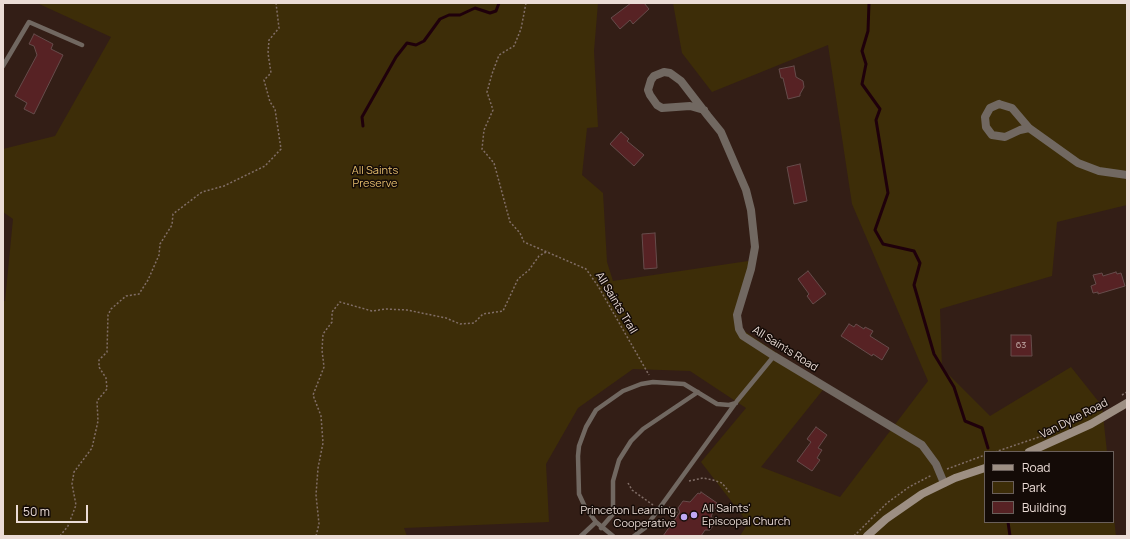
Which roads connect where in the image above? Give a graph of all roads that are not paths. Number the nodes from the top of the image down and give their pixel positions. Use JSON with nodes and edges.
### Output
{"nodes":[{"id":1,"x":82,"y":45,"type":"dead end"},
{"id":2,"x":3,"y":66,"type":"edge"},
{"id":3,"x":704,"y":110,"type":"junction"},
{"id":4,"x":1030,"y":128,"type":"junction"},
{"id":5,"x":1127,"y":175,"type":"edge"},
{"id":6,"x":774,"y":356,"type":"junction"},
{"id":7,"x":698,"y":392,"type":"junction"},
{"id":8,"x":736,"y":403,"type":"junction"},
{"id":9,"x":1127,"y":403,"type":"edge"},
{"id":10,"x":1031,"y":451,"type":"edge"},
{"id":11,"x":984,"y":468,"type":"edge"},
{"id":12,"x":944,"y":483,"type":"junction"},
{"id":13,"x":596,"y":522,"type":"junction"},
{"id":14,"x":601,"y":528,"type":"junction"},
{"id":15,"x":581,"y":536,"type":"edge"},
{"id":16,"x":613,"y":536,"type":"edge"},
{"id":17,"x":634,"y":536,"type":"edge"},
{"id":18,"x":867,"y":536,"type":"edge"}],
"edges":[{"from":1,"to":2,"type":"lane"},
{"from":3,"to":3,"type":"street","name":"All Saints Road"},
{"from":3,"to":6,"type":"street","name":"All Saints Road"},
{"from":4,"to":4,"type":"street"},
{"from":4,"to":5,"type":"street"},
{"from":6,"to":8,"type":"lane"},
{"from":6,"to":12,"type":"street","name":"All Saints Road"},
{"from":7,"to":8,"type":"lane"},
{"from":7,"to":13,"type":"lane"},
{"from":7,"to":14,"type":"lane"},
{"from":8,"to":17,"type":"lane"},
{"from":9,"to":10,"type":"street","name":"Van Dyke Road"},
{"from":11,"to":12,"type":"street"},
{"from":12,"to":18,"type":"street"},
{"from":13,"to":14,"type":"lane"},
{"from":13,"to":15,"type":"lane"},
{"from":14,"to":16,"type":"lane"}]}
